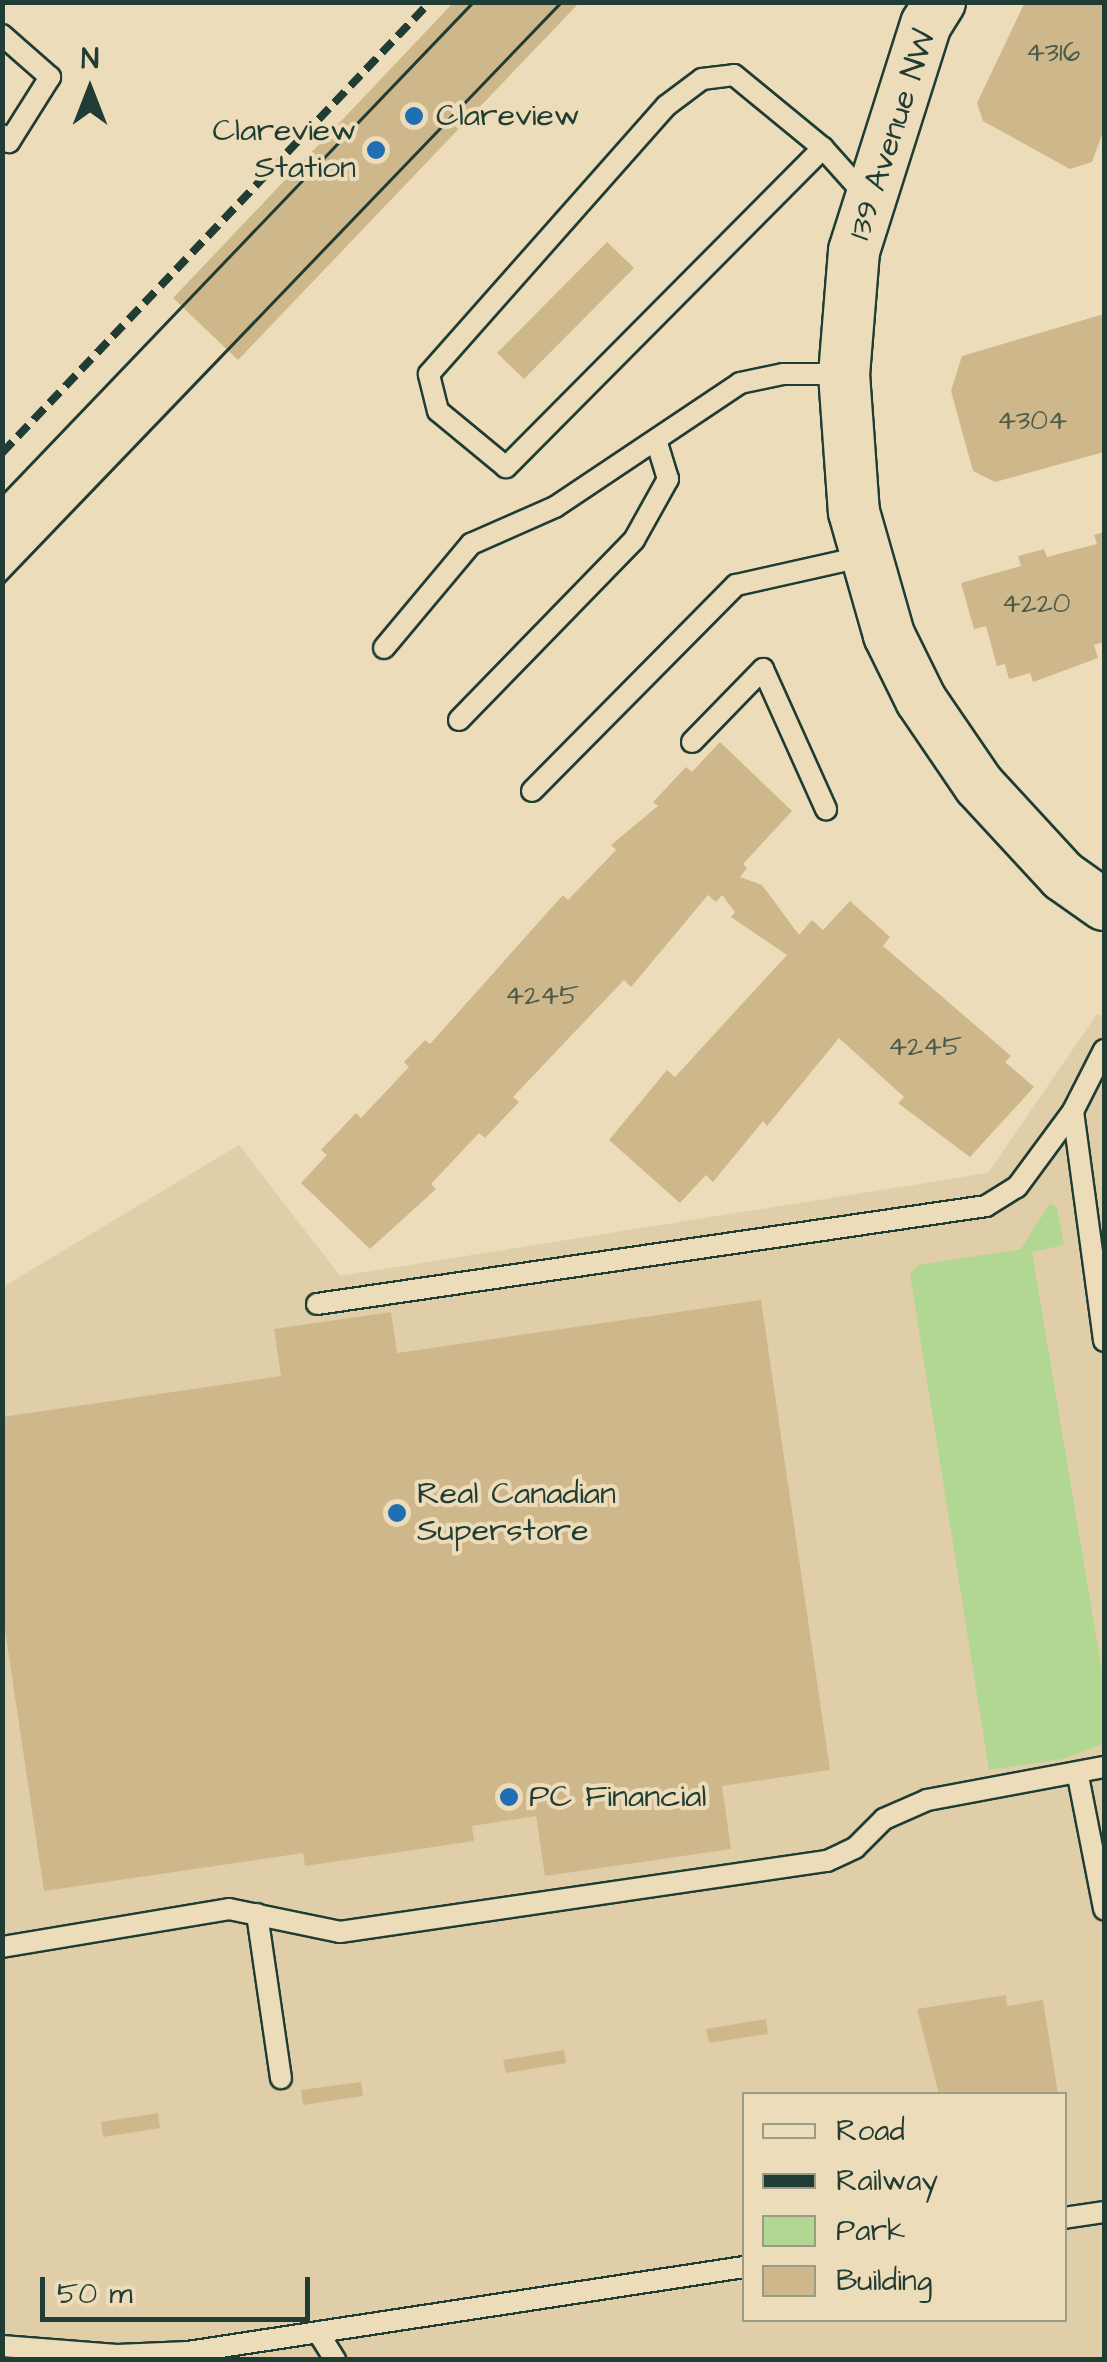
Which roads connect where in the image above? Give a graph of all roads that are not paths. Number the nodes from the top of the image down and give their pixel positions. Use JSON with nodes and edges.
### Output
{"nodes":[{"id":1,"x":940,"y":2,"type":"edge"},
{"id":2,"x":2,"y":35,"type":"edge"},
{"id":3,"x":2,"y":135,"type":"edge"},
{"id":4,"x":823,"y":148,"type":"junction"},
{"id":5,"x":867,"y":197,"type":"junction"},
{"id":6,"x":844,"y":374,"type":"junction"},
{"id":7,"x":657,"y":442,"type":"junction"},
{"id":8,"x":866,"y":556,"type":"junction"},
{"id":9,"x":384,"y":648,"type":"dead end"},
{"id":10,"x":459,"y":720,"type":"dead end"},
{"id":11,"x":692,"y":742,"type":"dead end"},
{"id":12,"x":532,"y":791,"type":"dead end"},
{"id":13,"x":826,"y":809,"type":"dead end"},
{"id":14,"x":1104,"y":905,"type":"edge"},
{"id":15,"x":1104,"y":1050,"type":"edge"},
{"id":16,"x":1073,"y":1110,"type":"junction"},
{"id":17,"x":318,"y":1304,"type":"dead end"},
{"id":18,"x":1104,"y":1341,"type":"edge"},
{"id":19,"x":1104,"y":1767,"type":"edge"},
{"id":20,"x":1078,"y":1776,"type":"junction"},
{"id":21,"x":1104,"y":1909,"type":"edge"},
{"id":22,"x":257,"y":1914,"type":"junction"},
{"id":23,"x":2,"y":1947,"type":"edge"},
{"id":24,"x":280,"y":2078,"type":"dead end"},
{"id":25,"x":1104,"y":2212,"type":"edge"},
{"id":26,"x":1067,"y":2218,"type":"edge"},
{"id":27,"x":742,"y":2267,"type":"edge"},
{"id":28,"x":319,"y":2334,"type":"junction"},
{"id":29,"x":2,"y":2346,"type":"edge"},
{"id":30,"x":219,"y":2354,"type":"edge"},
{"id":31,"x":53,"y":2355,"type":"edge"},
{"id":32,"x":335,"y":2360,"type":"edge"}],
"edges":[{"from":1,"to":5,"type":"street","name":"139 Avenue NW"},
{"from":2,"to":3,"type":"lane"},
{"from":4,"to":4,"type":"lane"},
{"from":4,"to":5,"type":"lane"},
{"from":5,"to":6,"type":"street","name":"139 Avenue NW"},
{"from":6,"to":7,"type":"lane"},
{"from":6,"to":8,"type":"street","name":"139 Avenue NW"},
{"from":7,"to":9,"type":"lane"},
{"from":7,"to":10,"type":"lane"},
{"from":8,"to":12,"type":"lane"},
{"from":8,"to":14,"type":"street","name":"139 Avenue NW"},
{"from":11,"to":13,"type":"lane"},
{"from":15,"to":16,"type":"lane"},
{"from":16,"to":17,"type":"lane"},
{"from":16,"to":18,"type":"lane"},
{"from":19,"to":20,"type":"lane"},
{"from":20,"to":21,"type":"lane"},
{"from":20,"to":22,"type":"lane"},
{"from":22,"to":23,"type":"lane"},
{"from":22,"to":24,"type":"lane"},
{"from":25,"to":26,"type":"lane"},
{"from":27,"to":28,"type":"lane"},
{"from":28,"to":30,"type":"lane"},
{"from":28,"to":32,"type":"lane"},
{"from":29,"to":31,"type":"lane"},
{"from":30,"to":31,"type":"lane"}]}
